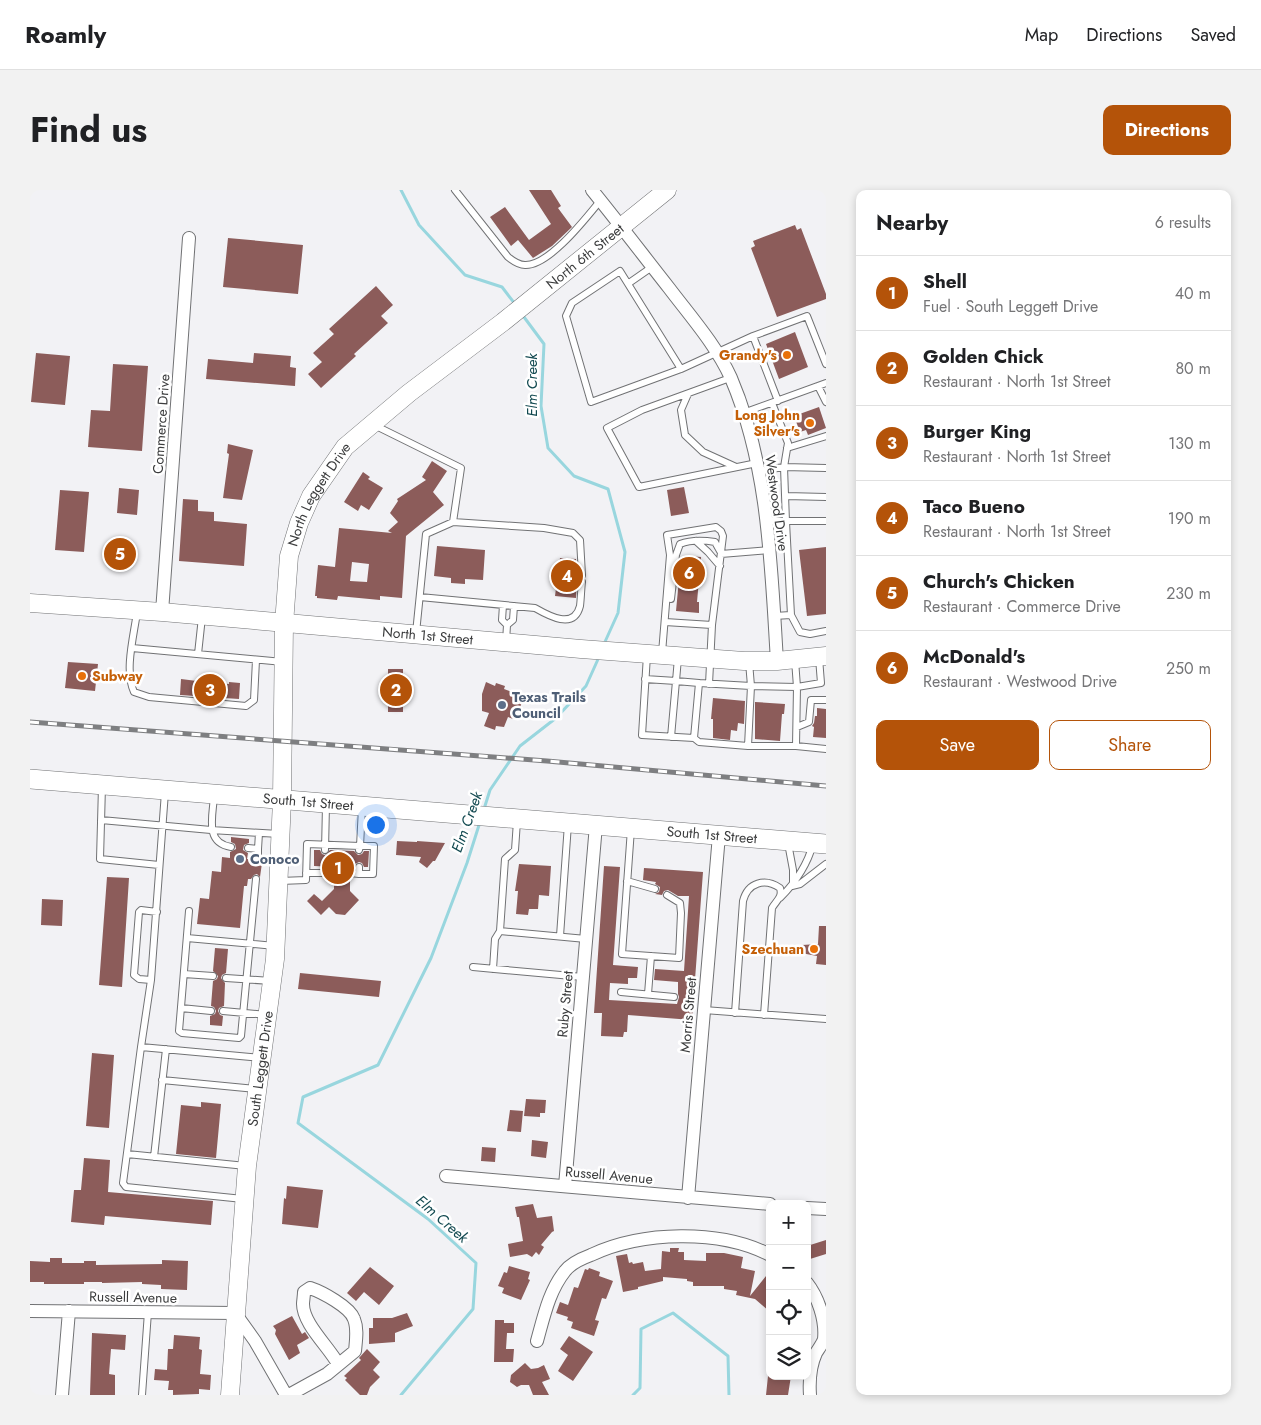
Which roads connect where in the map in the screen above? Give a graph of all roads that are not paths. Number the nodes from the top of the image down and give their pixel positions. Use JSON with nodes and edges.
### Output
{"nodes":[{"id":1,"x":455,"y":190,"type":"edge"},
{"id":2,"x":592,"y":190,"type":"edge"},
{"id":3,"x":667,"y":190,"type":"edge"},
{"id":4,"x":600,"y":200,"type":"junction"},
{"id":5,"x":622,"y":227,"type":"junction"},
{"id":6,"x":189,"y":238,"type":"dead end"},
{"id":7,"x":652,"y":267,"type":"junction"},
{"id":8,"x":629,"y":284,"type":"junction"},
{"id":9,"x":503,"y":322,"type":"joint"},
{"id":10,"x":753,"y":336,"type":"junction"},
{"id":11,"x":717,"y":354,"type":"junction"},
{"id":12,"x":826,"y":364,"type":"edge"},
{"id":13,"x":681,"y":369,"type":"junction"},
{"id":14,"x":730,"y":378,"type":"junction"},
{"id":15,"x":826,"y":383,"type":"edge"},
{"id":16,"x":818,"y":386,"type":"junction"},
{"id":17,"x":688,"y":394,"type":"junction"},
{"id":18,"x":775,"y":402,"type":"junction"},
{"id":19,"x":826,"y":402,"type":"edge"},
{"id":20,"x":743,"y":413,"type":"junction"},
{"id":21,"x":372,"y":424,"type":"junction"},
{"id":22,"x":826,"y":436,"type":"edge"},
{"id":23,"x":787,"y":448,"type":"junction"},
{"id":24,"x":736,"y":467,"type":"junction"},
{"id":25,"x":758,"y":467,"type":"junction"},
{"id":26,"x":784,"y":467,"type":"junction"},
{"id":27,"x":826,"y":468,"type":"edge"},
{"id":28,"x":786,"y":496,"type":"junction"},
{"id":29,"x":826,"y":497,"type":"edge"},
{"id":30,"x":766,"y":521,"type":"junction"},
{"id":31,"x":826,"y":521,"type":"edge"},
{"id":32,"x":454,"y":522,"type":"junction"},
{"id":33,"x":786,"y":522,"type":"junction"},
{"id":34,"x":696,"y":541,"type":"junction"},
{"id":35,"x":769,"y":550,"type":"junction"},
{"id":36,"x":721,"y":554,"type":"junction"},
{"id":37,"x":720,"y":566,"type":"junction"},
{"id":38,"x":420,"y":597,"type":"junction"},
{"id":39,"x":30,"y":603,"type":"edge"},
{"id":40,"x":504,"y":605,"type":"junction"},
{"id":41,"x":514,"y":606,"type":"junction"},
{"id":42,"x":666,"y":608,"type":"junction"},
{"id":43,"x":137,"y":610,"type":"junction"},
{"id":44,"x":162,"y":612,"type":"junction"},
{"id":45,"x":792,"y":615,"type":"junction"},
{"id":46,"x":202,"y":616,"type":"junction"},
{"id":47,"x":774,"y":616,"type":"junction"},
{"id":48,"x":665,"y":622,"type":"junction"},
{"id":49,"x":284,"y":624,"type":"junction"},
{"id":50,"x":712,"y":625,"type":"junction"},
{"id":51,"x":826,"y":631,"type":"edge"},
{"id":52,"x":506,"y":634,"type":"junction"},
{"id":53,"x":416,"y":635,"type":"junction"},
{"id":54,"x":132,"y":648,"type":"junction"},
{"id":55,"x":198,"y":654,"type":"junction"},
{"id":56,"x":654,"y":654,"type":"junction"},
{"id":57,"x":822,"y":656,"type":"edge"},
{"id":58,"x":710,"y":658,"type":"junction"},
{"id":59,"x":795,"y":659,"type":"junction"},
{"id":60,"x":256,"y":660,"type":"junction"},
{"id":61,"x":749,"y":661,"type":"junction"},
{"id":62,"x":777,"y":661,"type":"junction"},
{"id":63,"x":284,"y":662,"type":"junction"},
{"id":64,"x":645,"y":679,"type":"junction"},
{"id":65,"x":676,"y":681,"type":"junction"},
{"id":66,"x":699,"y":683,"type":"junction"},
{"id":67,"x":824,"y":683,"type":"edge"},
{"id":68,"x":709,"y":684,"type":"junction"},
{"id":69,"x":751,"y":686,"type":"junction"},
{"id":70,"x":797,"y":687,"type":"junction"},
{"id":71,"x":826,"y":700,"type":"edge"},
{"id":72,"x":796,"y":727,"type":"junction"},
{"id":73,"x":671,"y":736,"type":"junction"},
{"id":74,"x":694,"y":738,"type":"junction"},
{"id":75,"x":283,"y":742,"type":"joint"},
{"id":76,"x":748,"y":746,"type":"junction"},
{"id":77,"x":796,"y":746,"type":"junction"},
{"id":78,"x":826,"y":749,"type":"edge"},
{"id":79,"x":30,"y":779,"type":"edge"},
{"id":80,"x":102,"y":785,"type":"junction"},
{"id":81,"x":165,"y":790,"type":"junction"},
{"id":82,"x":214,"y":794,"type":"junction"},
{"id":83,"x":282,"y":800,"type":"junction"},
{"id":84,"x":326,"y":804,"type":"junction"},
{"id":85,"x":362,"y":807,"type":"junction"},
{"id":86,"x":513,"y":819,"type":"junction"},
{"id":87,"x":101,"y":820,"type":"junction"},
{"id":88,"x":568,"y":823,"type":"junction"},
{"id":89,"x":162,"y":825,"type":"junction"},
{"id":90,"x":596,"y":825,"type":"junction"},
{"id":91,"x":631,"y":828,"type":"junction"},
{"id":92,"x":211,"y":830,"type":"junction"},
{"id":93,"x":259,"y":833,"type":"junction"},
{"id":94,"x":280,"y":834,"type":"junction"},
{"id":95,"x":719,"y":835,"type":"junction"},
{"id":96,"x":788,"y":841,"type":"junction"},
{"id":97,"x":820,"y":843,"type":"edge"},
{"id":98,"x":231,"y":847,"type":"dead end"},
{"id":99,"x":248,"y":848,"type":"dead end"},
{"id":100,"x":325,"y":848,"type":"junction"},
{"id":101,"x":360,"y":848,"type":"junction"},
{"id":102,"x":258,"y":849,"type":"junction"},
{"id":103,"x":258,"y":860,"type":"dead end"},
{"id":104,"x":159,"y":864,"type":"junction"},
{"id":105,"x":826,"y":864,"type":"edge"},
{"id":106,"x":306,"y":873,"type":"junction"},
{"id":107,"x":334,"y":873,"type":"dead end"},
{"id":108,"x":350,"y":873,"type":"dead end"},
{"id":109,"x":256,"y":879,"type":"dead end"},
{"id":110,"x":278,"y":881,"type":"junction"},
{"id":111,"x":627,"y":881,"type":"junction"},
{"id":112,"x":792,"y":886,"type":"junction"},
{"id":113,"x":655,"y":889,"type":"dead end"},
{"id":114,"x":667,"y":895,"type":"dead end"},
{"id":115,"x":780,"y":898,"type":"junction"},
{"id":116,"x":189,"y":911,"type":"dead end"},
{"id":117,"x":157,"y":912,"type":"junction"},
{"id":118,"x":500,"y":932,"type":"junction"},
{"id":119,"x":560,"y":936,"type":"junction"},
{"id":120,"x":186,"y":938,"type":"junction"},
{"id":121,"x":586,"y":938,"type":"junction"},
{"id":122,"x":250,"y":943,"type":"junction"},
{"id":123,"x":276,"y":946,"type":"junction"},
{"id":124,"x":651,"y":956,"type":"junction"},
{"id":125,"x":473,"y":967,"type":"dead end"},
{"id":126,"x":493,"y":969,"type":"junction"},
{"id":127,"x":184,"y":974,"type":"junction"},
{"id":128,"x":213,"y":976,"type":"dead end"},
{"id":129,"x":583,"y":977,"type":"junction"},
{"id":130,"x":226,"y":978,"type":"dead end"},
{"id":131,"x":246,"y":979,"type":"junction"},
{"id":132,"x":151,"y":980,"type":"junction"},
{"id":133,"x":273,"y":981,"type":"junction"},
{"id":134,"x":621,"y":992,"type":"dead end"},
{"id":135,"x":648,"y":994,"type":"junction"},
{"id":136,"x":674,"y":997,"type":"dead end"},
{"id":137,"x":181,"y":1008,"type":"junction"},
{"id":138,"x":704,"y":1010,"type":"junction"},
{"id":139,"x":211,"y":1011,"type":"dead end"},
{"id":140,"x":223,"y":1011,"type":"dead end"},
{"id":141,"x":243,"y":1012,"type":"junction"},
{"id":142,"x":734,"y":1013,"type":"junction"},
{"id":143,"x":268,"y":1015,"type":"junction"},
{"id":144,"x":764,"y":1015,"type":"junction"},
{"id":145,"x":826,"y":1019,"type":"edge"},
{"id":146,"x":141,"y":1047,"type":"junction"},
{"id":147,"x":166,"y":1049,"type":"junction"},
{"id":148,"x":261,"y":1058,"type":"junction"},
{"id":149,"x":162,"y":1080,"type":"junction"},
{"id":150,"x":257,"y":1089,"type":"junction"},
{"id":151,"x":127,"y":1154,"type":"junction"},
{"id":152,"x":154,"y":1157,"type":"junction"},
{"id":153,"x":247,"y":1166,"type":"junction"},
{"id":154,"x":446,"y":1176,"type":"dead end"},
{"id":155,"x":564,"y":1186,"type":"junction"},
{"id":156,"x":688,"y":1198,"type":"junction"},
{"id":157,"x":244,"y":1200,"type":"junction"},
{"id":158,"x":766,"y":1204,"type":"edge"},
{"id":159,"x":811,"y":1208,"type":"edge"},
{"id":160,"x":826,"y":1209,"type":"edge"},
{"id":161,"x":766,"y":1253,"type":"edge"},
{"id":162,"x":811,"y":1290,"type":"edge"},
{"id":163,"x":30,"y":1311,"type":"edge"},
{"id":164,"x":69,"y":1311,"type":"junction"},
{"id":165,"x":148,"y":1312,"type":"junction"},
{"id":166,"x":235,"y":1313,"type":"junction"},
{"id":167,"x":537,"y":1341,"type":"dead end"},
{"id":168,"x":338,"y":1364,"type":"junction"},
{"id":169,"x":62,"y":1395,"type":"edge"},
{"id":170,"x":142,"y":1395,"type":"edge"},
{"id":171,"x":230,"y":1395,"type":"edge"},
{"id":172,"x":288,"y":1395,"type":"edge"},
{"id":173,"x":810,"y":1395,"type":"edge"}],
"edges":[{"from":1,"to":4,"type":"lane"},
{"from":2,"to":4,"type":"street","name":"Westwood Drive"},
{"from":3,"to":5,"type":"main road","name":"North 6th Street"},
{"from":4,"to":5,"type":"street","name":"Westwood Drive"},
{"from":5,"to":7,"type":"street","name":"Westwood Drive"},
{"from":5,"to":9,"type":"main road","name":"North 6th Street"},
{"from":6,"to":44,"type":"street","name":"Commerce Drive"},
{"from":7,"to":8,"type":"lane"},
{"from":7,"to":11,"type":"street","name":"Westwood Drive"},
{"from":8,"to":13,"type":"lane"},
{"from":8,"to":13,"type":"lane"},
{"from":9,"to":21,"type":"main road","name":"North Leggett Drive"},
{"from":10,"to":11,"type":"lane"},
{"from":10,"to":12,"type":"lane"},
{"from":10,"to":18,"type":"lane"},
{"from":11,"to":13,"type":"lane"},
{"from":11,"to":14,"type":"street","name":"Westwood Drive"},
{"from":14,"to":17,"type":"lane"},
{"from":14,"to":20,"type":"street","name":"Westwood Drive"},
{"from":15,"to":16,"type":"lane"},
{"from":16,"to":18,"type":"lane"},
{"from":16,"to":19,"type":"lane"},
{"from":17,"to":24,"type":"lane"},
{"from":17,"to":24,"type":"lane"},
{"from":18,"to":20,"type":"lane"},
{"from":18,"to":23,"type":"lane"},
{"from":20,"to":25,"type":"street","name":"Westwood Drive"},
{"from":21,"to":32,"type":"lane"},
{"from":21,"to":49,"type":"main road","name":"North Leggett Drive"},
{"from":22,"to":23,"type":"lane"},
{"from":23,"to":26,"type":"lane"},
{"from":24,"to":25,"type":"lane"},
{"from":25,"to":26,"type":"lane"},
{"from":25,"to":30,"type":"street","name":"Westwood Drive"},
{"from":26,"to":27,"type":"lane"},
{"from":26,"to":28,"type":"lane"},
{"from":28,"to":29,"type":"lane"},
{"from":28,"to":33,"type":"lane"},
{"from":30,"to":33,"type":"lane"},
{"from":30,"to":35,"type":"street","name":"Westwood Drive"},
{"from":31,"to":33,"type":"lane"},
{"from":32,"to":38,"type":"lane"},
{"from":32,"to":41,"type":"lane"},
{"from":33,"to":45,"type":"lane"},
{"from":34,"to":36,"type":"lane"},
{"from":34,"to":37,"type":"lane"},
{"from":34,"to":42,"type":"lane"},
{"from":35,"to":36,"type":"lane"},
{"from":35,"to":47,"type":"street","name":"Westwood Drive"},
{"from":36,"to":37,"type":"lane"},
{"from":36,"to":42,"type":"lane"},
{"from":37,"to":50,"type":"lane"},
{"from":38,"to":40,"type":"lane"},
{"from":38,"to":53,"type":"lane"},
{"from":39,"to":43,"type":"main road","name":"North 1st Street"},
{"from":40,"to":41,"type":"lane"},
{"from":40,"to":52,"type":"lane"},
{"from":41,"to":52,"type":"lane"},
{"from":42,"to":48,"type":"lane"},
{"from":43,"to":44,"type":"main road","name":"North 1st Street"},
{"from":43,"to":54,"type":"lane"},
{"from":44,"to":46,"type":"main road","name":"North 1st Street"},
{"from":45,"to":47,"type":"lane"},
{"from":45,"to":51,"type":"lane"},
{"from":46,"to":49,"type":"main road","name":"North 1st Street"},
{"from":46,"to":55,"type":"lane"},
{"from":47,"to":62,"type":"street","name":"Westwood Drive"},
{"from":48,"to":50,"type":"lane"},
{"from":48,"to":56,"type":"lane"},
{"from":49,"to":53,"type":"main road","name":"North 1st Street"},
{"from":49,"to":63,"type":"main road","name":"North Leggett Drive"},
{"from":50,"to":58,"type":"lane"},
{"from":52,"to":53,"type":"main road","name":"North 1st Street"},
{"from":52,"to":56,"type":"main road","name":"North 1st Street"},
{"from":54,"to":55,"type":"lane"},
{"from":54,"to":60,"type":"lane"},
{"from":55,"to":60,"type":"lane"},
{"from":56,"to":58,"type":"main road","name":"North 1st Street"},
{"from":56,"to":64,"type":"lane"},
{"from":56,"to":65,"type":"lane"},
{"from":57,"to":59,"type":"main road","name":"North 1st Street"},
{"from":57,"to":67,"type":"lane"},
{"from":58,"to":61,"type":"main road","name":"North 1st Street"},
{"from":58,"to":68,"type":"lane"},
{"from":59,"to":62,"type":"main road","name":"North 1st Street"},
{"from":59,"to":70,"type":"lane"},
{"from":60,"to":63,"type":"lane"},
{"from":61,"to":62,"type":"main road","name":"North 1st Street"},
{"from":61,"to":69,"type":"lane"},
{"from":63,"to":75,"type":"main road","name":"North Leggett Drive"},
{"from":64,"to":65,"type":"lane"},
{"from":64,"to":73,"type":"lane"},
{"from":65,"to":66,"type":"lane"},
{"from":65,"to":73,"type":"lane"},
{"from":66,"to":68,"type":"lane"},
{"from":66,"to":74,"type":"lane"},
{"from":67,"to":70,"type":"lane"},
{"from":68,"to":69,"type":"lane"},
{"from":69,"to":70,"type":"lane"},
{"from":69,"to":76,"type":"lane"},
{"from":70,"to":72,"type":"lane"},
{"from":71,"to":72,"type":"lane"},
{"from":72,"to":77,"type":"lane"},
{"from":73,"to":74,"type":"lane"},
{"from":74,"to":76,"type":"lane"},
{"from":75,"to":83,"type":"main road","name":"South Leggett Drive"},
{"from":76,"to":77,"type":"lane"},
{"from":77,"to":78,"type":"lane"},
{"from":79,"to":80,"type":"main road","name":"South 1st Street"},
{"from":80,"to":81,"type":"main road","name":"South 1st Street"},
{"from":80,"to":87,"type":"lane"},
{"from":81,"to":82,"type":"main road","name":"South 1st Street"},
{"from":81,"to":89,"type":"lane"},
{"from":82,"to":83,"type":"main road","name":"South 1st Street"},
{"from":82,"to":92,"type":"lane"},
{"from":83,"to":84,"type":"main road","name":"South 1st Street"},
{"from":83,"to":94,"type":"main road","name":"South Leggett Drive"},
{"from":84,"to":85,"type":"main road","name":"South 1st Street"},
{"from":84,"to":100,"type":"lane"},
{"from":85,"to":86,"type":"main road","name":"South 1st Street"},
{"from":85,"to":101,"type":"lane"},
{"from":86,"to":88,"type":"main road","name":"South 1st Street"},
{"from":86,"to":118,"type":"lane"},
{"from":87,"to":89,"type":"lane"},
{"from":87,"to":104,"type":"lane"},
{"from":88,"to":90,"type":"main road","name":"South 1st Street"},
{"from":88,"to":119,"type":"lane"},
{"from":89,"to":92,"type":"lane"},
{"from":89,"to":104,"type":"lane"},
{"from":90,"to":91,"type":"main road","name":"South 1st Street"},
{"from":90,"to":121,"type":"street","name":"Ruby Street"},
{"from":91,"to":95,"type":"main road","name":"South 1st Street"},
{"from":91,"to":111,"type":"lane"},
{"from":92,"to":93,"type":"lane"},
{"from":92,"to":98,"type":"lane"},
{"from":93,"to":94,"type":"lane"},
{"from":93,"to":102,"type":"lane"},
{"from":94,"to":110,"type":"main road","name":"South Leggett Drive"},
{"from":95,"to":96,"type":"main road","name":"South 1st Street"},
{"from":95,"to":138,"type":"street","name":"Morris Street"},
{"from":96,"to":97,"type":"main road","name":"South 1st Street"},
{"from":96,"to":112,"type":"lane"},
{"from":97,"to":112,"type":"lane"},
{"from":99,"to":102,"type":"lane"},
{"from":100,"to":101,"type":"lane"},
{"from":100,"to":106,"type":"lane"},
{"from":101,"to":108,"type":"lane"},
{"from":102,"to":103,"type":"lane"},
{"from":104,"to":117,"type":"lane"},
{"from":105,"to":112,"type":"lane"},
{"from":106,"to":107,"type":"lane"},
{"from":106,"to":110,"type":"lane"},
{"from":109,"to":122,"type":"lane"},
{"from":110,"to":123,"type":"main road","name":"South Leggett Drive"},
{"from":111,"to":113,"type":"lane"},
{"from":111,"to":124,"type":"lane"},
{"from":112,"to":115,"type":"lane"},
{"from":114,"to":124,"type":"lane"},
{"from":115,"to":142,"type":"lane"},
{"from":115,"to":144,"type":"lane"},
{"from":116,"to":120,"type":"lane"},
{"from":117,"to":132,"type":"lane"},
{"from":117,"to":132,"type":"lane"},
{"from":118,"to":119,"type":"lane"},
{"from":118,"to":126,"type":"lane"},
{"from":119,"to":121,"type":"lane"},
{"from":120,"to":122,"type":"lane"},
{"from":120,"to":127,"type":"lane"},
{"from":121,"to":129,"type":"street","name":"Ruby Street"},
{"from":122,"to":123,"type":"lane"},
{"from":122,"to":131,"type":"lane"},
{"from":123,"to":133,"type":"main road","name":"South Leggett Drive"},
{"from":124,"to":135,"type":"lane"},
{"from":125,"to":126,"type":"lane"},
{"from":126,"to":129,"type":"lane"},
{"from":127,"to":128,"type":"lane"},
{"from":127,"to":137,"type":"lane"},
{"from":129,"to":155,"type":"street","name":"Ruby Street"},
{"from":130,"to":131,"type":"lane"},
{"from":131,"to":133,"type":"lane"},
{"from":131,"to":141,"type":"lane"},
{"from":132,"to":146,"type":"lane"},
{"from":133,"to":143,"type":"main road","name":"South Leggett Drive"},
{"from":134,"to":135,"type":"lane"},
{"from":135,"to":136,"type":"lane"},
{"from":137,"to":139,"type":"lane"},
{"from":137,"to":141,"type":"lane"},
{"from":138,"to":142,"type":"lane"},
{"from":138,"to":156,"type":"street","name":"Morris Street"},
{"from":140,"to":141,"type":"lane"},
{"from":141,"to":143,"type":"lane"},
{"from":142,"to":144,"type":"lane"},
{"from":143,"to":148,"type":"main road","name":"South Leggett Drive"},
{"from":144,"to":145,"type":"lane"},
{"from":146,"to":147,"type":"lane"},
{"from":146,"to":151,"type":"lane"},
{"from":147,"to":148,"type":"lane"},
{"from":147,"to":149,"type":"lane"},
{"from":148,"to":150,"type":"main road","name":"South Leggett Drive"},
{"from":149,"to":150,"type":"lane"},
{"from":149,"to":152,"type":"lane"},
{"from":150,"to":153,"type":"main road","name":"South Leggett Drive"},
{"from":151,"to":152,"type":"lane"},
{"from":151,"to":157,"type":"lane"},
{"from":152,"to":153,"type":"lane"},
{"from":153,"to":157,"type":"main road","name":"South Leggett Drive"},
{"from":154,"to":155,"type":"street","name":"Russell Avenue"},
{"from":155,"to":156,"type":"street","name":"Russell Avenue"},
{"from":156,"to":158,"type":"street","name":"Russell Avenue"},
{"from":157,"to":166,"type":"main road","name":"South Leggett Drive"},
{"from":159,"to":160,"type":"street"},
{"from":161,"to":167,"type":"street"},
{"from":162,"to":173,"type":"street"},
{"from":163,"to":164,"type":"street","name":"Russell Avenue"},
{"from":164,"to":165,"type":"street","name":"Russell Avenue"},
{"from":164,"to":169,"type":"street"},
{"from":165,"to":166,"type":"street","name":"Russell Avenue"},
{"from":165,"to":170,"type":"lane"},
{"from":166,"to":171,"type":"main road","name":"South Leggett Drive"},
{"from":166,"to":172,"type":"street"},
{"from":168,"to":168,"type":"street"},
{"from":168,"to":172,"type":"street"}]}
